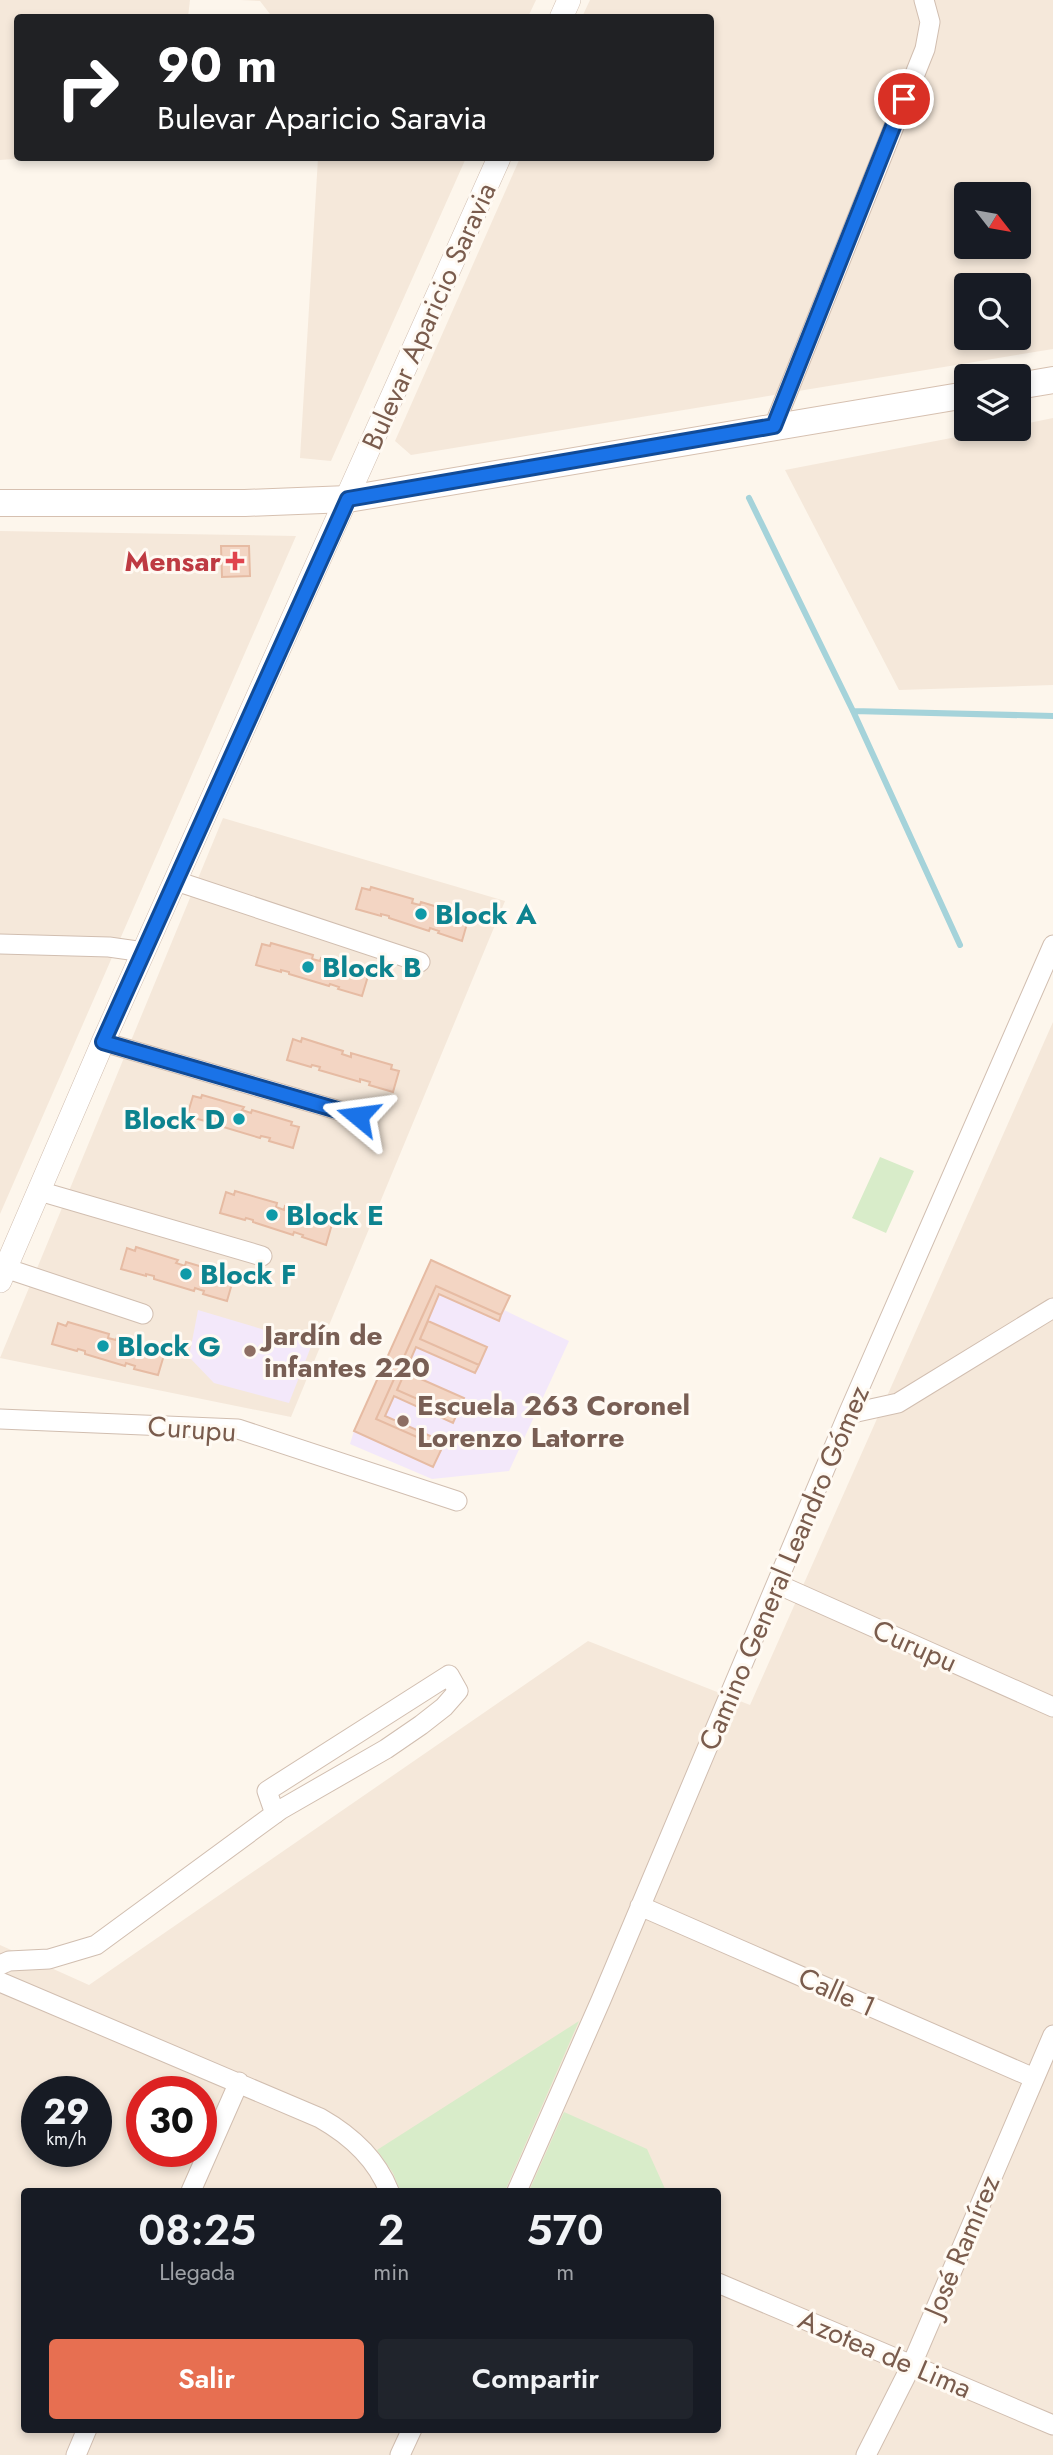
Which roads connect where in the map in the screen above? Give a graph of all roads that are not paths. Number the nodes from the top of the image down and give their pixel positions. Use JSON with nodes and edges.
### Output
{"nodes":[{"id":1,"x":924,"y":0,"type":"edge"},
{"id":2,"x":498,"y":161,"type":"edge"},
{"id":3,"x":1053,"y":380,"type":"edge"},
{"id":4,"x":1031,"y":384,"type":"edge"},
{"id":5,"x":954,"y":397,"type":"edge"},
{"id":6,"x":774,"y":426,"type":"junction"},
{"id":7,"x":348,"y":499,"type":"junction"},
{"id":8,"x":0,"y":503,"type":"edge"},
{"id":9,"x":176,"y":881,"type":"junction"},
{"id":10,"x":0,"y":944,"type":"edge"},
{"id":11,"x":1053,"y":945,"type":"edge"},
{"id":12,"x":144,"y":952,"type":"junction"},
{"id":13,"x":420,"y":962,"type":"dead end"},
{"id":14,"x":103,"y":1042,"type":"junction"},
{"id":15,"x":358,"y":1116,"type":"dead end"},
{"id":16,"x":39,"y":1191,"type":"junction"},
{"id":17,"x":262,"y":1256,"type":"dead end"},
{"id":18,"x":3,"y":1275,"type":"edge"},
{"id":19,"x":1053,"y":1308,"type":"edge"},
{"id":20,"x":143,"y":1314,"type":"dead end"},
{"id":21,"x":848,"y":1414,"type":"junction"},
{"id":22,"x":0,"y":1419,"type":"edge"},
{"id":23,"x":457,"y":1501,"type":"dead end"},
{"id":24,"x":777,"y":1584,"type":"junction"},
{"id":25,"x":1053,"y":1707,"type":"edge"},
{"id":26,"x":275,"y":1814,"type":"junction"},
{"id":27,"x":640,"y":1906,"type":"junction"},
{"id":28,"x":0,"y":1965,"type":"edge"},
{"id":29,"x":0,"y":1982,"type":"edge"},
{"id":30,"x":1053,"y":2035,"type":"edge"},
{"id":31,"x":1034,"y":2078,"type":"junction"},
{"id":32,"x":239,"y":2082,"type":"junction"},
{"id":33,"x":192,"y":2188,"type":"edge"},
{"id":34,"x":387,"y":2188,"type":"edge"},
{"id":35,"x":518,"y":2188,"type":"edge"},
{"id":36,"x":721,"y":2284,"type":"edge"},
{"id":37,"x":912,"y":2364,"type":"junction"},
{"id":38,"x":1053,"y":2425,"type":"edge"},
{"id":39,"x":85,"y":2433,"type":"edge"},
{"id":40,"x":410,"y":2433,"type":"edge"},
{"id":41,"x":76,"y":2455,"type":"edge"},
{"id":42,"x":400,"y":2455,"type":"edge"},
{"id":43,"x":866,"y":2455,"type":"edge"}],
"edges":[{"from":1,"to":6,"type":"street"},
{"from":2,"to":7,"type":"street","name":"Bulevar Aparicio Saravia"},
{"from":3,"to":4,"type":"main road"},
{"from":5,"to":6,"type":"main road"},
{"from":6,"to":7,"type":"main road"},
{"from":7,"to":8,"type":"main road"},
{"from":7,"to":9,"type":"street","name":"Bulevar Aparicio Saravia"},
{"from":9,"to":12,"type":"street","name":"Bulevar Aparicio Saravia"},
{"from":9,"to":13,"type":"street"},
{"from":10,"to":12,"type":"street"},
{"from":11,"to":21,"type":"street","name":"Camino General Leandro Gómez"},
{"from":12,"to":14,"type":"street","name":"Bulevar Aparicio Saravia"},
{"from":14,"to":15,"type":"street"},
{"from":14,"to":16,"type":"street","name":"Bulevar Aparicio Saravia"},
{"from":16,"to":17,"type":"street"},
{"from":16,"to":18,"type":"street","name":"Bulevar Aparicio Saravia"},
{"from":18,"to":20,"type":"street"},
{"from":19,"to":21,"type":"street"},
{"from":21,"to":24,"type":"street","name":"Camino General Leandro Gómez"},
{"from":22,"to":23,"type":"street","name":"Curupu"},
{"from":24,"to":25,"type":"street","name":"Curupu"},
{"from":24,"to":27,"type":"street","name":"Camino General Leandro Gómez"},
{"from":26,"to":26,"type":"street"},
{"from":26,"to":28,"type":"street"},
{"from":27,"to":31,"type":"street","name":"Calle 1"},
{"from":27,"to":35,"type":"street","name":"Camino General Leandro Gómez"},
{"from":29,"to":32,"type":"street"},
{"from":30,"to":31,"type":"street","name":"José Ramírez"},
{"from":31,"to":37,"type":"street","name":"José Ramírez"},
{"from":32,"to":33,"type":"street"},
{"from":32,"to":34,"type":"street"},
{"from":36,"to":37,"type":"street","name":"Azotea de Lima"},
{"from":37,"to":38,"type":"street","name":"Azotea de Lima"},
{"from":37,"to":43,"type":"street","name":"José Ramírez"},
{"from":39,"to":41,"type":"street"},
{"from":40,"to":42,"type":"street"}]}
